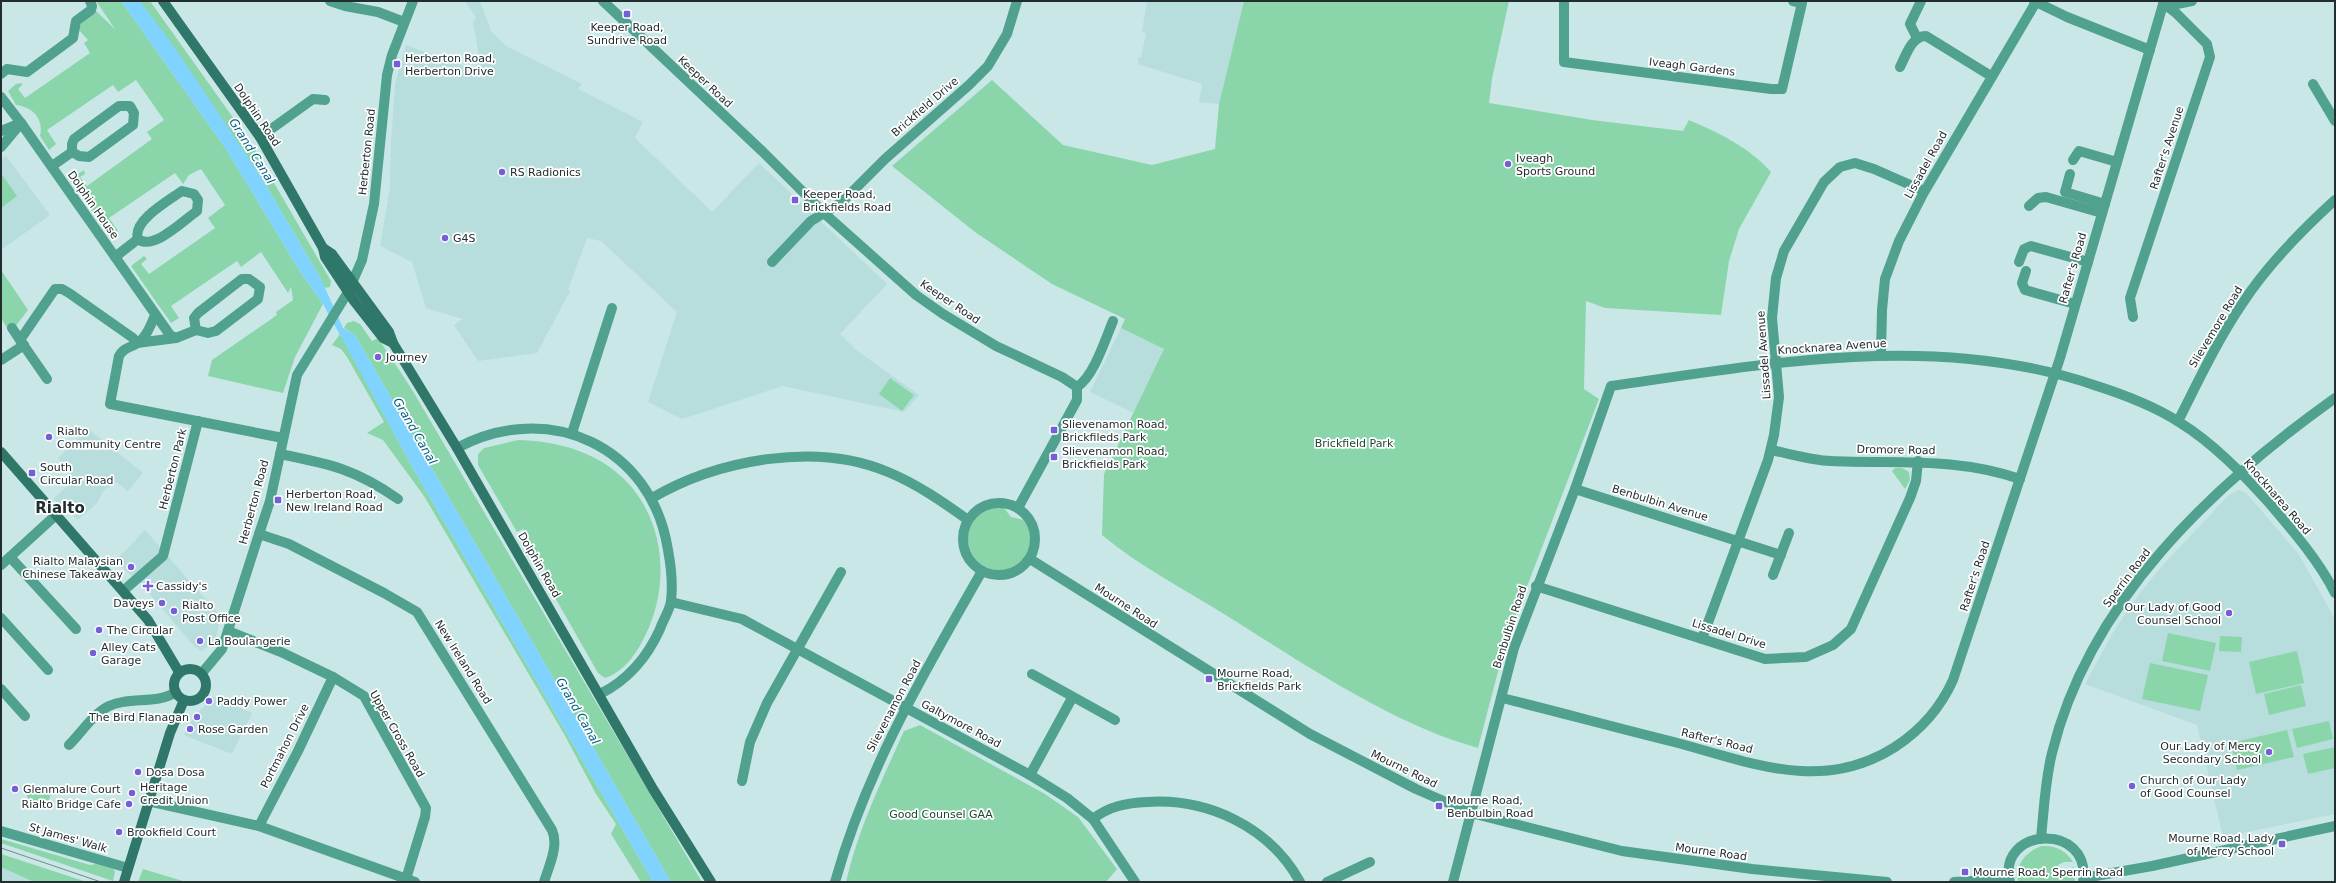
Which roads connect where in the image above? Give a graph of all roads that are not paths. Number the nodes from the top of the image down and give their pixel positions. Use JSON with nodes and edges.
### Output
{"nodes":[{"id":1,"x":90,"y":1,"type":"edge"},
{"id":2,"x":163,"y":1,"type":"edge"},
{"id":3,"x":330,"y":1,"type":"edge"},
{"id":4,"x":413,"y":1,"type":"edge"},
{"id":5,"x":603,"y":1,"type":"edge"},
{"id":6,"x":1017,"y":1,"type":"edge"},
{"id":7,"x":1564,"y":1,"type":"edge"},
{"id":8,"x":1793,"y":1,"type":"edge"},
{"id":9,"x":1921,"y":1,"type":"edge"},
{"id":10,"x":2192,"y":1,"type":"edge"},
{"id":11,"x":2035,"y":2,"type":"edge"},
{"id":12,"x":2164,"y":2,"type":"edge"},
{"id":13,"x":404,"y":22,"type":"junction"},
{"id":14,"x":1917,"y":38,"type":"junction"},
{"id":15,"x":2150,"y":50,"type":"junction"},
{"id":16,"x":1900,"y":67,"type":"dead end"},
{"id":17,"x":1,"y":74,"type":"edge"},
{"id":18,"x":1991,"y":76,"type":"junction"},
{"id":19,"x":2313,"y":84,"type":"dead end"},
{"id":20,"x":1,"y":97,"type":"edge"},
{"id":21,"x":325,"y":100,"type":"dead end"},
{"id":22,"x":2335,"y":121,"type":"edge"},
{"id":23,"x":21,"y":123,"type":"junction"},
{"id":24,"x":1,"y":131,"type":"edge"},
{"id":25,"x":260,"y":137,"type":"junction"},
{"id":26,"x":1,"y":147,"type":"edge"},
{"id":27,"x":72,"y":152,"type":"junction"},
{"id":28,"x":2073,"y":160,"type":"dead end"},
{"id":29,"x":2117,"y":162,"type":"junction"},
{"id":30,"x":52,"y":166,"type":"junction"},
{"id":31,"x":2070,"y":174,"type":"dead end"},
{"id":32,"x":1924,"y":191,"type":"junction"},
{"id":33,"x":2335,"y":200,"type":"edge"},
{"id":34,"x":2029,"y":206,"type":"dead end"},
{"id":35,"x":2103,"y":208,"type":"junction"},
{"id":36,"x":825,"y":214,"type":"junction"},
{"id":37,"x":138,"y":239,"type":"junction"},
{"id":38,"x":324,"y":248,"type":"junction"},
{"id":39,"x":115,"y":257,"type":"junction"},
{"id":40,"x":772,"y":262,"type":"dead end"},
{"id":41,"x":2019,"y":262,"type":"dead end"},
{"id":42,"x":2088,"y":262,"type":"junction"},
{"id":43,"x":2026,"y":271,"type":"dead end"},
{"id":44,"x":353,"y":282,"type":"junction"},
{"id":45,"x":348,"y":292,"type":"junction"},
{"id":46,"x":2075,"y":304,"type":"junction"},
{"id":47,"x":612,"y":308,"type":"dead end"},
{"id":48,"x":155,"y":315,"type":"junction"},
{"id":49,"x":2133,"y":317,"type":"dead end"},
{"id":50,"x":1113,"y":321,"type":"dead end"},
{"id":51,"x":12,"y":328,"type":"dead end"},
{"id":52,"x":196,"y":330,"type":"junction"},
{"id":53,"x":176,"y":338,"type":"junction"},
{"id":54,"x":22,"y":342,"type":"junction"},
{"id":55,"x":137,"y":343,"type":"junction"},
{"id":56,"x":393,"y":343,"type":"junction"},
{"id":57,"x":1881,"y":354,"type":"junction"},
{"id":58,"x":1,"y":360,"type":"edge"},
{"id":59,"x":1776,"y":363,"type":"junction"},
{"id":60,"x":2056,"y":372,"type":"junction"},
{"id":61,"x":47,"y":380,"type":"dead end"},
{"id":62,"x":1611,"y":386,"type":"joint"},
{"id":63,"x":1077,"y":387,"type":"junction"},
{"id":64,"x":2335,"y":398,"type":"edge"},
{"id":65,"x":198,"y":421,"type":"junction"},
{"id":66,"x":2178,"y":421,"type":"junction"},
{"id":67,"x":572,"y":434,"type":"junction"},
{"id":68,"x":283,"y":438,"type":"junction"},
{"id":69,"x":457,"y":448,"type":"junction"},
{"id":70,"x":1771,"y":450,"type":"junction"},
{"id":71,"x":1,"y":452,"type":"edge"},
{"id":72,"x":280,"y":454,"type":"junction"},
{"id":73,"x":1918,"y":461,"type":"junction"},
{"id":74,"x":2242,"y":473,"type":"junction"},
{"id":75,"x":2020,"y":479,"type":"junction"},
{"id":76,"x":1575,"y":489,"type":"junction"},
{"id":77,"x":652,"y":498,"type":"junction"},
{"id":78,"x":398,"y":499,"type":"dead end"},
{"id":79,"x":1018,"y":508,"type":"junction"},
{"id":80,"x":56,"y":515,"type":"junction"},
{"id":81,"x":968,"y":520,"type":"junction"},
{"id":82,"x":1789,"y":533,"type":"dead end"},
{"id":83,"x":259,"y":534,"type":"junction"},
{"id":84,"x":1738,"y":540,"type":"junction"},
{"id":85,"x":1780,"y":555,"type":"junction"},
{"id":86,"x":10,"y":557,"type":"junction"},
{"id":87,"x":1030,"y":558,"type":"junction"},
{"id":88,"x":1,"y":565,"type":"edge"},
{"id":89,"x":982,"y":571,"type":"junction"},
{"id":90,"x":841,"y":572,"type":"dead end"},
{"id":91,"x":1773,"y":575,"type":"dead end"},
{"id":92,"x":1536,"y":586,"type":"junction"},
{"id":93,"x":2334,"y":589,"type":"edge"},
{"id":94,"x":123,"y":591,"type":"junction"},
{"id":95,"x":671,"y":602,"type":"junction"},
{"id":96,"x":1,"y":618,"type":"edge"},
{"id":97,"x":76,"y":629,"type":"dead end"},
{"id":98,"x":228,"y":631,"type":"junction"},
{"id":99,"x":1702,"y":639,"type":"junction"},
{"id":100,"x":798,"y":648,"type":"junction"},
{"id":101,"x":48,"y":670,"type":"dead end"},
{"id":102,"x":179,"y":672,"type":"junction"},
{"id":103,"x":202,"y":673,"type":"junction"},
{"id":104,"x":1032,"y":674,"type":"dead end"},
{"id":105,"x":333,"y":677,"type":"junction"},
{"id":106,"x":1,"y":689,"type":"edge"},
{"id":107,"x":176,"y":692,"type":"junction"},
{"id":108,"x":600,"y":694,"type":"junction"},
{"id":109,"x":1072,"y":698,"type":"junction"},
{"id":110,"x":1502,"y":698,"type":"junction"},
{"id":111,"x":184,"y":700,"type":"junction"},
{"id":112,"x":904,"y":708,"type":"junction"},
{"id":113,"x":25,"y":716,"type":"dead end"},
{"id":114,"x":1115,"y":720,"type":"dead end"},
{"id":115,"x":69,"y":746,"type":"dead end"},
{"id":116,"x":1030,"y":775,"type":"junction"},
{"id":117,"x":742,"y":781,"type":"dead end"},
{"id":118,"x":148,"y":801,"type":"junction"},
{"id":119,"x":1471,"y":813,"type":"junction"},
{"id":120,"x":1093,"y":819,"type":"junction"},
{"id":121,"x":259,"y":826,"type":"junction"},
{"id":122,"x":2335,"y":826,"type":"edge"},
{"id":123,"x":1,"y":831,"type":"edge"},
{"id":124,"x":2041,"y":838,"type":"junction"},
{"id":125,"x":1370,"y":862,"type":"dead end"},
{"id":126,"x":128,"y":868,"type":"junction"},
{"id":127,"x":410,"y":880,"type":"edge"},
{"id":128,"x":2009,"y":880,"type":"edge"},
{"id":129,"x":2083,"y":880,"type":"edge"},
{"id":130,"x":124,"y":882,"type":"edge"},
{"id":131,"x":544,"y":882,"type":"edge"},
{"id":132,"x":711,"y":882,"type":"edge"},
{"id":133,"x":835,"y":882,"type":"edge"},
{"id":134,"x":1135,"y":882,"type":"edge"},
{"id":135,"x":1300,"y":882,"type":"edge"},
{"id":136,"x":1327,"y":882,"type":"edge"},
{"id":137,"x":1453,"y":882,"type":"edge"},
{"id":138,"x":1887,"y":882,"type":"edge"},
{"id":139,"x":1954,"y":882,"type":"edge"}],
"edges":[{"from":1,"to":17,"type":"street"},
{"from":2,"to":25,"type":"main road","name":"Dolphin Road"},
{"from":3,"to":13,"type":"street"},
{"from":4,"to":13,"type":"street","name":"Herberton Road"},
{"from":5,"to":36,"type":"street","name":"Keeper Road"},
{"from":6,"to":36,"type":"street","name":"Brickfield Drive"},
{"from":7,"to":8,"type":"street","name":"Iveagh Gardens"},
{"from":9,"to":14,"type":"street"},
{"from":10,"to":12,"type":"street"},
{"from":11,"to":15,"type":"street"},
{"from":11,"to":18,"type":"street","name":"Lissadel Road"},
{"from":12,"to":15,"type":"street","name":"Rafter's Road"},
{"from":12,"to":49,"type":"street","name":"Rafter's Avenue"},
{"from":13,"to":44,"type":"street","name":"Herberton Road"},
{"from":14,"to":16,"type":"street"},
{"from":14,"to":18,"type":"street"},
{"from":15,"to":29,"type":"street","name":"Rafter's Road"},
{"from":18,"to":32,"type":"street","name":"Lissadel Road"},
{"from":19,"to":22,"type":"street"},
{"from":20,"to":23,"type":"street","name":"Dolphin House"},
{"from":21,"to":25,"type":"street"},
{"from":23,"to":24,"type":"street"},
{"from":23,"to":26,"type":"street"},
{"from":23,"to":30,"type":"street","name":"Dolphin House"},
{"from":25,"to":38,"type":"main road","name":"Dolphin Road"},
{"from":27,"to":27,"type":"street","name":"Dolphin House"},
{"from":27,"to":30,"type":"street","name":"Dolphin House"},
{"from":28,"to":29,"type":"street"},
{"from":29,"to":35,"type":"street","name":"Rafter's Road"},
{"from":30,"to":39,"type":"street","name":"Dolphin House"},
{"from":31,"to":35,"type":"street"},
{"from":32,"to":57,"type":"street","name":"Lissadel Road"},
{"from":32,"to":59,"type":"street","name":"Lissadel Avenue"},
{"from":33,"to":66,"type":"street","name":"Slievemore Road"},
{"from":34,"to":35,"type":"street"},
{"from":35,"to":42,"type":"street","name":"Rafter's Road"},
{"from":36,"to":40,"type":"street"},
{"from":36,"to":63,"type":"street","name":"Keeper Road"},
{"from":37,"to":37,"type":"street","name":"Dolphin House"},
{"from":37,"to":39,"type":"street","name":"Dolphin House"},
{"from":38,"to":44,"type":"main road","name":"Dolphin Road"},
{"from":38,"to":45,"type":"main road","name":"Dolphin Road"},
{"from":39,"to":48,"type":"street","name":"Dolphin House"},
{"from":41,"to":42,"type":"street"},
{"from":42,"to":46,"type":"street","name":"Rafter's Road"},
{"from":43,"to":46,"type":"street"},
{"from":44,"to":45,"type":"street","name":"Herberton Road"},
{"from":44,"to":56,"type":"main road","name":"Dolphin Road"},
{"from":45,"to":56,"type":"main road","name":"Dolphin Road"},
{"from":45,"to":68,"type":"street","name":"Herberton Road"},
{"from":46,"to":60,"type":"street","name":"Rafter's Road"},
{"from":47,"to":67,"type":"street"},
{"from":48,"to":53,"type":"street","name":"Dolphin House"},
{"from":48,"to":55,"type":"street"},
{"from":50,"to":63,"type":"street"},
{"from":51,"to":54,"type":"street"},
{"from":52,"to":52,"type":"street"},
{"from":52,"to":53,"type":"street"},
{"from":53,"to":55,"type":"street"},
{"from":54,"to":55,"type":"street"},
{"from":54,"to":58,"type":"street"},
{"from":54,"to":61,"type":"street"},
{"from":55,"to":65,"type":"street"},
{"from":56,"to":69,"type":"main road","name":"Dolphin Road"},
{"from":57,"to":59,"type":"street","name":"Knocknarea Avenue"},
{"from":57,"to":60,"type":"street","name":"Knocknarea Avenue"},
{"from":59,"to":62,"type":"street","name":"Knocknarea Avenue"},
{"from":59,"to":70,"type":"street","name":"Lissadel Avenue"},
{"from":60,"to":66,"type":"street","name":"Knocknarea Road"},
{"from":60,"to":75,"type":"street","name":"Rafter's Road"},
{"from":62,"to":76,"type":"street","name":"Benbulbin Road"},
{"from":63,"to":79,"type":"street"},
{"from":64,"to":74,"type":"street","name":"Sperrin Road"},
{"from":65,"to":68,"type":"street","name":"Herberton Park"},
{"from":65,"to":94,"type":"street","name":"Herberton Park"},
{"from":66,"to":74,"type":"street","name":"Knocknarea Road"},
{"from":67,"to":69,"type":"street"},
{"from":67,"to":77,"type":"street"},
{"from":68,"to":72,"type":"street","name":"Herberton Road"},
{"from":69,"to":108,"type":"main road","name":"Dolphin Road"},
{"from":70,"to":73,"type":"street","name":"Dromore Road"},
{"from":70,"to":84,"type":"street","name":"Lissadel Avenue"},
{"from":71,"to":80,"type":"main road"},
{"from":72,"to":78,"type":"street"},
{"from":72,"to":83,"type":"street","name":"Herberton Road"},
{"from":73,"to":75,"type":"street","name":"Dromore Road"},
{"from":73,"to":99,"type":"street","name":"Lissadel Drive"},
{"from":74,"to":93,"type":"street","name":"Knocknarea Road"},
{"from":74,"to":124,"type":"street","name":"Sperrin Road"},
{"from":75,"to":110,"type":"street","name":"Rafter's Road"},
{"from":76,"to":84,"type":"street","name":"Benbulbin Avenue"},
{"from":76,"to":92,"type":"street","name":"Benbulbin Road"},
{"from":77,"to":81,"type":"street"},
{"from":77,"to":95,"type":"street"},
{"from":79,"to":81,"type":"street"},
{"from":79,"to":87,"type":"street"},
{"from":80,"to":86,"type":"street"},
{"from":80,"to":94,"type":"main road"},
{"from":81,"to":89,"type":"street"},
{"from":82,"to":85,"type":"street"},
{"from":83,"to":98,"type":"street","name":"Herberton Road"},
{"from":83,"to":131,"type":"street","name":"New Ireland Road"},
{"from":84,"to":85,"type":"street","name":"Benbulbin Avenue"},
{"from":84,"to":99,"type":"street","name":"Lissadel Avenue"},
{"from":85,"to":91,"type":"street"},
{"from":86,"to":88,"type":"street"},
{"from":86,"to":97,"type":"street"},
{"from":87,"to":89,"type":"street"},
{"from":87,"to":119,"type":"street","name":"Mourne Road"},
{"from":89,"to":112,"type":"street","name":"Slievenamon Road"},
{"from":90,"to":100,"type":"street"},
{"from":92,"to":99,"type":"street","name":"Lissadel Drive"},
{"from":92,"to":110,"type":"street","name":"Benbulbin Road"},
{"from":94,"to":102,"type":"main road"},
{"from":95,"to":100,"type":"street","name":"Galtymore Road"},
{"from":95,"to":108,"type":"street"},
{"from":96,"to":101,"type":"street"},
{"from":98,"to":103,"type":"street","name":"Herberton Road"},
{"from":98,"to":105,"type":"street","name":"Upper Cross Road"},
{"from":100,"to":112,"type":"street","name":"Galtymore Road"},
{"from":100,"to":117,"type":"street"},
{"from":102,"to":103,"type":"main road"},
{"from":102,"to":107,"type":"main road"},
{"from":103,"to":111,"type":"main road"},
{"from":104,"to":109,"type":"street"},
{"from":105,"to":121,"type":"street","name":"Portmahon Drive"},
{"from":105,"to":127,"type":"street","name":"Upper Cross Road"},
{"from":106,"to":113,"type":"street"},
{"from":107,"to":111,"type":"main road"},
{"from":107,"to":115,"type":"street"},
{"from":108,"to":132,"type":"main road","name":"Dolphin Road"},
{"from":109,"to":114,"type":"street"},
{"from":109,"to":116,"type":"street"},
{"from":110,"to":119,"type":"street","name":"Benbulbin Road"},
{"from":111,"to":118,"type":"main road"},
{"from":112,"to":116,"type":"street","name":"Galtymore Road"},
{"from":112,"to":133,"type":"street","name":"Slievenamon Road"},
{"from":116,"to":120,"type":"street","name":"Galtymore Road"},
{"from":118,"to":121,"type":"street"},
{"from":118,"to":126,"type":"main road"},
{"from":119,"to":137,"type":"street","name":"Benbulbin Road"},
{"from":119,"to":138,"type":"street","name":"Mourne Road"},
{"from":120,"to":134,"type":"street","name":"Galtymore Road"},
{"from":120,"to":135,"type":"street"},
{"from":121,"to":127,"type":"street"},
{"from":122,"to":129,"type":"street"},
{"from":123,"to":126,"type":"street","name":"St James' Walk"},
{"from":124,"to":128,"type":"street"},
{"from":124,"to":129,"type":"street"},
{"from":125,"to":136,"type":"street"},
{"from":126,"to":130,"type":"main road"},
{"from":128,"to":139,"type":"street"}]}
